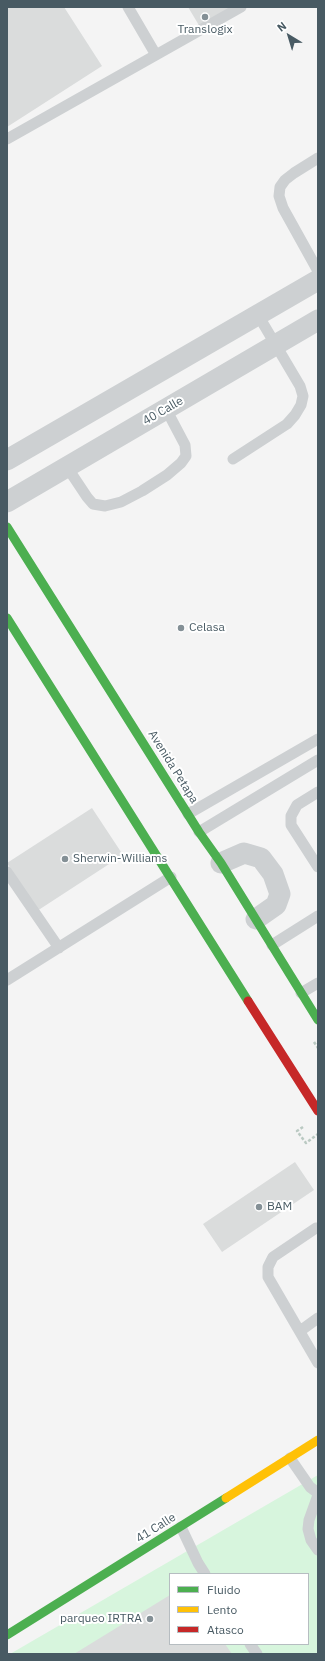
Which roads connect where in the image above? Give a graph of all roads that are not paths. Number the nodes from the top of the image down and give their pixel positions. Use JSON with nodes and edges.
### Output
{"nodes":[{"id":1,"x":128,"y":7,"type":"edge"},
{"id":2,"x":241,"y":7,"type":"edge"},
{"id":3,"x":156,"y":55,"type":"junction"},
{"id":4,"x":7,"y":139,"type":"edge"},
{"id":5,"x":318,"y":158,"type":"edge"},
{"id":6,"x":318,"y":271,"type":"edge"},
{"id":7,"x":318,"y":280,"type":"edge"},
{"id":8,"x":258,"y":315,"type":"junction"},
{"id":9,"x":318,"y":320,"type":"edge"},
{"id":10,"x":276,"y":344,"type":"junction"},
{"id":11,"x":166,"y":409,"type":"junction"},
{"id":12,"x":233,"y":459,"type":"dead end"},
{"id":13,"x":7,"y":460,"type":"edge"},
{"id":14,"x":67,"y":467,"type":"junction"},
{"id":15,"x":7,"y":502,"type":"edge"},
{"id":16,"x":7,"y":527,"type":"edge"},
{"id":17,"x":7,"y":618,"type":"edge"},
{"id":18,"x":318,"y":739,"type":"edge"},
{"id":19,"x":318,"y":760,"type":"edge"},
{"id":20,"x":318,"y":792,"type":"edge"},
{"id":21,"x":188,"y":814,"type":"junction"},
{"id":22,"x":199,"y":832,"type":"junction"},
{"id":23,"x":316,"y":860,"type":"edge"},
{"id":24,"x":221,"y":863,"type":"junction"},
{"id":25,"x":7,"y":872,"type":"edge"},
{"id":26,"x":171,"y":877,"type":"junction"},
{"id":27,"x":318,"y":916,"type":"edge"},
{"id":28,"x":256,"y":919,"type":"junction"},
{"id":29,"x":272,"y":945,"type":"junction"},
{"id":30,"x":58,"y":948,"type":"junction"},
{"id":31,"x":7,"y":980,"type":"edge"},
{"id":32,"x":318,"y":983,"type":"edge"},
{"id":33,"x":301,"y":993,"type":"junction"},
{"id":34,"x":318,"y":1020,"type":"edge"},
{"id":35,"x":318,"y":1111,"type":"edge"},
{"id":36,"x":317,"y":1228,"type":"edge"},
{"id":37,"x":318,"y":1318,"type":"edge"},
{"id":38,"x":300,"y":1331,"type":"junction"},
{"id":39,"x":318,"y":1363,"type":"edge"},
{"id":40,"x":318,"y":1440,"type":"edge"},
{"id":41,"x":290,"y":1458,"type":"junction"},
{"id":42,"x":318,"y":1494,"type":"edge"},
{"id":43,"x":181,"y":1527,"type":"junction"},
{"id":44,"x":318,"y":1550,"type":"edge"},
{"id":45,"x":204,"y":1573,"type":"edge"},
{"id":46,"x":7,"y":1636,"type":"edge"},
{"id":47,"x":251,"y":1645,"type":"edge"},
{"id":48,"x":257,"y":1654,"type":"edge"}],
"edges":[{"from":1,"to":3,"type":"lane"},
{"from":2,"to":3,"type":"lane"},
{"from":3,"to":4,"type":"lane"},
{"from":5,"to":6,"type":"lane"},
{"from":7,"to":8,"type":"street"},
{"from":8,"to":10,"type":"lane"},
{"from":8,"to":13,"type":"street"},
{"from":9,"to":10,"type":"street","name":"40 Calle"},
{"from":10,"to":11,"type":"street","name":"40 Calle"},
{"from":10,"to":12,"type":"lane"},
{"from":11,"to":14,"type":"street","name":"40 Calle"},
{"from":11,"to":14,"type":"lane"},
{"from":14,"to":15,"type":"street","name":"40 Calle"},
{"from":16,"to":21,"type":"main road","name":"Avenida Petapa"},
{"from":17,"to":26,"type":"main road"},
{"from":18,"to":21,"type":"lane"},
{"from":19,"to":22,"type":"lane"},
{"from":20,"to":23,"type":"lane"},
{"from":21,"to":22,"type":"main road","name":"Avenida Petapa"},
{"from":22,"to":24,"type":"main road","name":"Avenida Petapa"},
{"from":24,"to":28,"type":"main road","name":"Avenida Petapa"},
{"from":24,"to":28,"type":"street"},
{"from":25,"to":30,"type":"lane"},
{"from":26,"to":30,"type":"lane"},
{"from":26,"to":35,"type":"main road"},
{"from":27,"to":29,"type":"lane"},
{"from":28,"to":29,"type":"main road","name":"Avenida Petapa"},
{"from":29,"to":33,"type":"main road","name":"Avenida Petapa"},
{"from":30,"to":31,"type":"lane"},
{"from":32,"to":33,"type":"lane"},
{"from":33,"to":34,"type":"main road","name":"Avenida Petapa"},
{"from":36,"to":38,"type":"lane"},
{"from":37,"to":38,"type":"lane"},
{"from":38,"to":39,"type":"lane"},
{"from":40,"to":41,"type":"main road","name":"41 Calle"},
{"from":41,"to":42,"type":"lane"},
{"from":41,"to":43,"type":"main road","name":"41 Calle"},
{"from":42,"to":44,"type":"lane"},
{"from":43,"to":45,"type":"lane"},
{"from":43,"to":46,"type":"main road","name":"41 Calle"},
{"from":47,"to":48,"type":"lane"}]}
